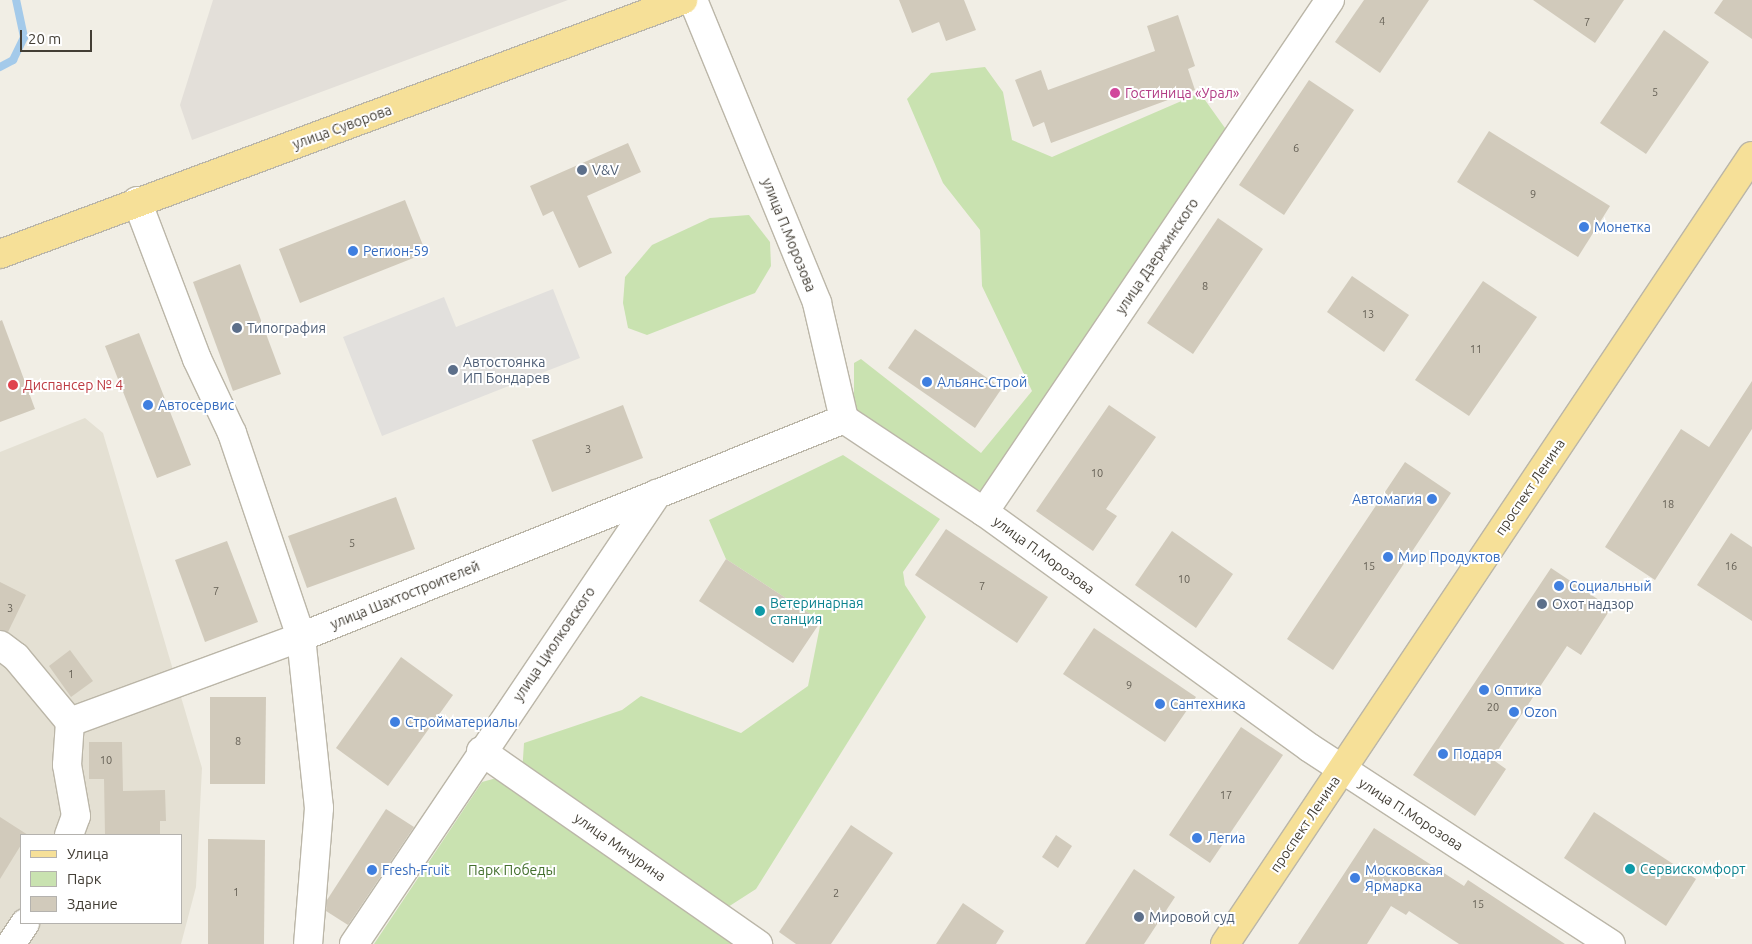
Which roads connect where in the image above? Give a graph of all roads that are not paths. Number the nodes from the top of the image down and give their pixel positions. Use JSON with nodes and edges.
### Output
{"nodes":[{"id":1,"x":683,"y":0,"type":"edge"},
{"id":2,"x":693,"y":0,"type":"edge"},
{"id":3,"x":1330,"y":0,"type":"edge"},
{"id":4,"x":1752,"y":156,"type":"edge"},
{"id":5,"x":137,"y":201,"type":"junction"},
{"id":6,"x":0,"y":254,"type":"edge"},
{"id":7,"x":844,"y":419,"type":"junction"},
{"id":8,"x":656,"y":494,"type":"junction"},
{"id":9,"x":984,"y":512,"type":"junction"},
{"id":10,"x":301,"y":637,"type":"junction"},
{"id":11,"x":0,"y":645,"type":"edge"},
{"id":12,"x":70,"y":722,"type":"junction"},
{"id":13,"x":481,"y":751,"type":"junction"},
{"id":14,"x":1342,"y":769,"type":"junction"},
{"id":15,"x":69,"y":834,"type":"edge"},
{"id":16,"x":23,"y":924,"type":"edge"},
{"id":17,"x":10,"y":944,"type":"edge"},
{"id":18,"x":308,"y":944,"type":"edge"},
{"id":19,"x":354,"y":944,"type":"edge"},
{"id":20,"x":758,"y":944,"type":"edge"},
{"id":21,"x":1225,"y":944,"type":"edge"},
{"id":22,"x":1611,"y":944,"type":"edge"}],
"edges":[{"from":1,"to":5,"type":"main road","name":"улица Суворова"},
{"from":2,"to":7,"type":"street","name":"улица П.Морозова"},
{"from":3,"to":9,"type":"street","name":"улица Дзержинского"},
{"from":4,"to":14,"type":"main road","name":"проспект Ленина"},
{"from":5,"to":6,"type":"main road","name":"улица Суворова"},
{"from":5,"to":10,"type":"street"},
{"from":7,"to":8,"type":"street","name":"улица Шахтостроителей"},
{"from":7,"to":9,"type":"street","name":"улица П.Морозова"},
{"from":8,"to":10,"type":"street","name":"улица Шахтостроителей"},
{"from":8,"to":13,"type":"street","name":"улица Циолковского"},
{"from":9,"to":14,"type":"street","name":"улица П.Морозова"},
{"from":10,"to":12,"type":"street","name":"улица Шахтостроителей"},
{"from":10,"to":18,"type":"street"},
{"from":11,"to":12,"type":"street"},
{"from":12,"to":15,"type":"street"},
{"from":13,"to":19,"type":"street","name":"улица Циолковского"},
{"from":13,"to":20,"type":"street","name":"улица Мичурина"},
{"from":14,"to":21,"type":"main road","name":"проспект Ленина"},
{"from":14,"to":22,"type":"street","name":"улица П.Морозова"},
{"from":16,"to":17,"type":"street"}]}
